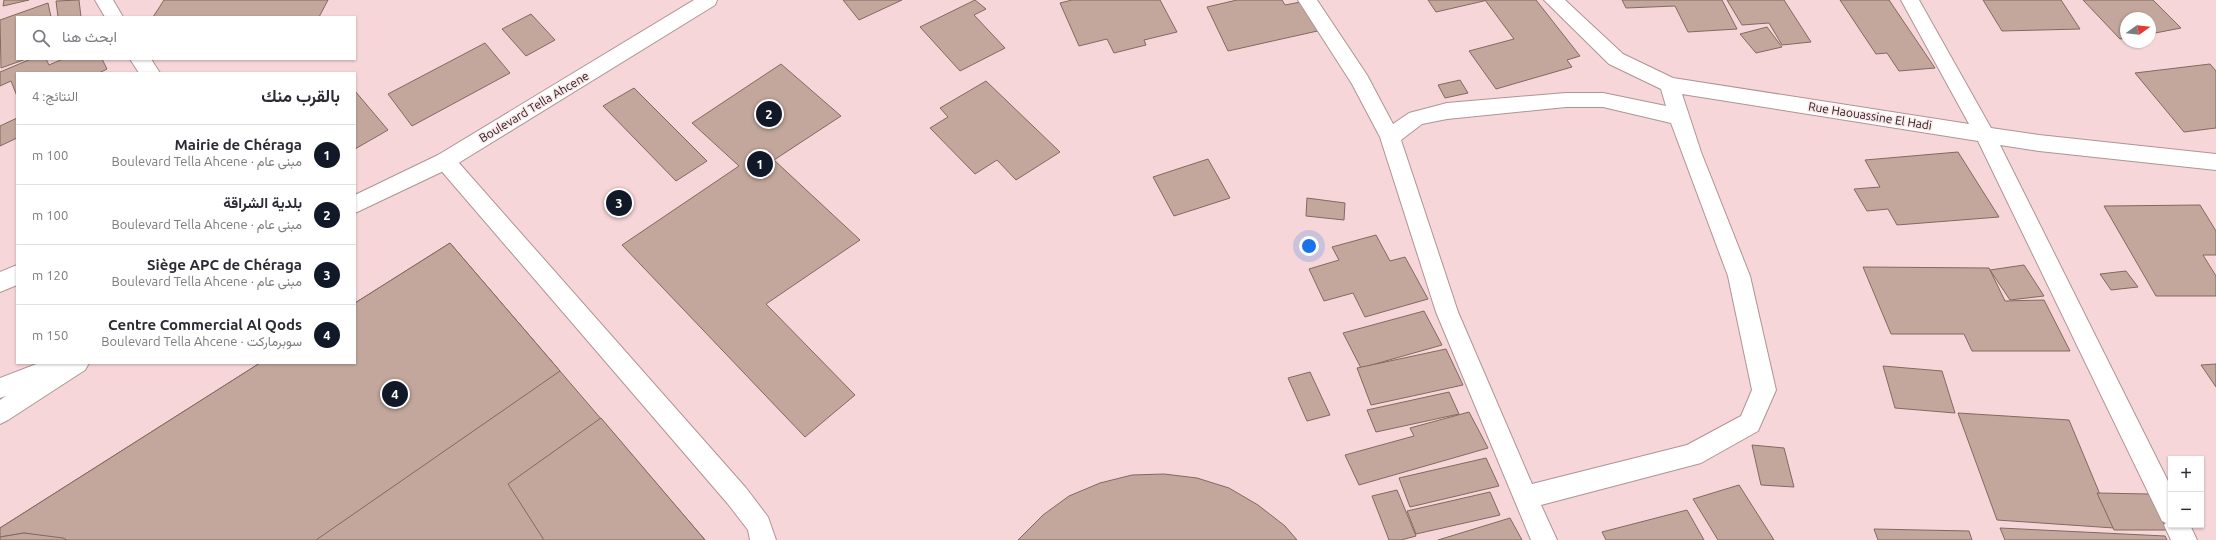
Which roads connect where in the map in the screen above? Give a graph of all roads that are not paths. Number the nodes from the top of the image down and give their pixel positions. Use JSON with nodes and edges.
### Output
{"nodes":[{"id":1,"x":104,"y":0,"type":"edge"},
{"id":2,"x":708,"y":0,"type":"edge"},
{"id":3,"x":1308,"y":0,"type":"edge"},
{"id":4,"x":1553,"y":0,"type":"edge"},
{"id":5,"x":1910,"y":0,"type":"edge"},
{"id":6,"x":113,"y":16,"type":"edge"},
{"id":7,"x":141,"y":60,"type":"edge"},
{"id":8,"x":149,"y":72,"type":"edge"},
{"id":9,"x":1669,"y":85,"type":"junction"},
{"id":10,"x":1679,"y":117,"type":"junction"},
{"id":11,"x":1984,"y":133,"type":"junction"},
{"id":12,"x":1390,"y":137,"type":"junction"},
{"id":13,"x":446,"y":161,"type":"junction"},
{"id":14,"x":2216,"y":162,"type":"edge"},
{"id":15,"x":356,"y":205,"type":"edge"},
{"id":16,"x":16,"y":275,"type":"edge"},
{"id":17,"x":0,"y":283,"type":"edge"},
{"id":18,"x":63,"y":364,"type":"edge"},
{"id":19,"x":75,"y":364,"type":"edge"},
{"id":20,"x":0,"y":388,"type":"edge"},
{"id":21,"x":0,"y":413,"type":"edge"},
{"id":22,"x":1526,"y":497,"type":"junction"},
{"id":23,"x":2168,"y":507,"type":"edge"},
{"id":24,"x":2178,"y":528,"type":"edge"},
{"id":25,"x":763,"y":540,"type":"edge"},
{"id":26,"x":1544,"y":540,"type":"edge"},
{"id":27,"x":2184,"y":540,"type":"edge"}],
"edges":[{"from":1,"to":6,"type":"street"},
{"from":2,"to":13,"type":"street","name":"Boulevard Tella Ahcene"},
{"from":3,"to":12,"type":"street"},
{"from":4,"to":9,"type":"street","name":"Rue Haouassine El Hadi"},
{"from":5,"to":11,"type":"street"},
{"from":7,"to":8,"type":"street"},
{"from":9,"to":10,"type":"street"},
{"from":9,"to":11,"type":"street","name":"Rue Haouassine El Hadi"},
{"from":10,"to":12,"type":"street"},
{"from":10,"to":22,"type":"street"},
{"from":11,"to":14,"type":"street","name":"Rue Haouassine El Hadi"},
{"from":11,"to":23,"type":"street"},
{"from":12,"to":22,"type":"street"},
{"from":13,"to":15,"type":"street","name":"Boulevard Tella Ahcene"},
{"from":13,"to":25,"type":"street"},
{"from":16,"to":17,"type":"street"},
{"from":18,"to":20,"type":"street"},
{"from":19,"to":21,"type":"street"},
{"from":22,"to":26,"type":"street"},
{"from":24,"to":27,"type":"street"}]}
